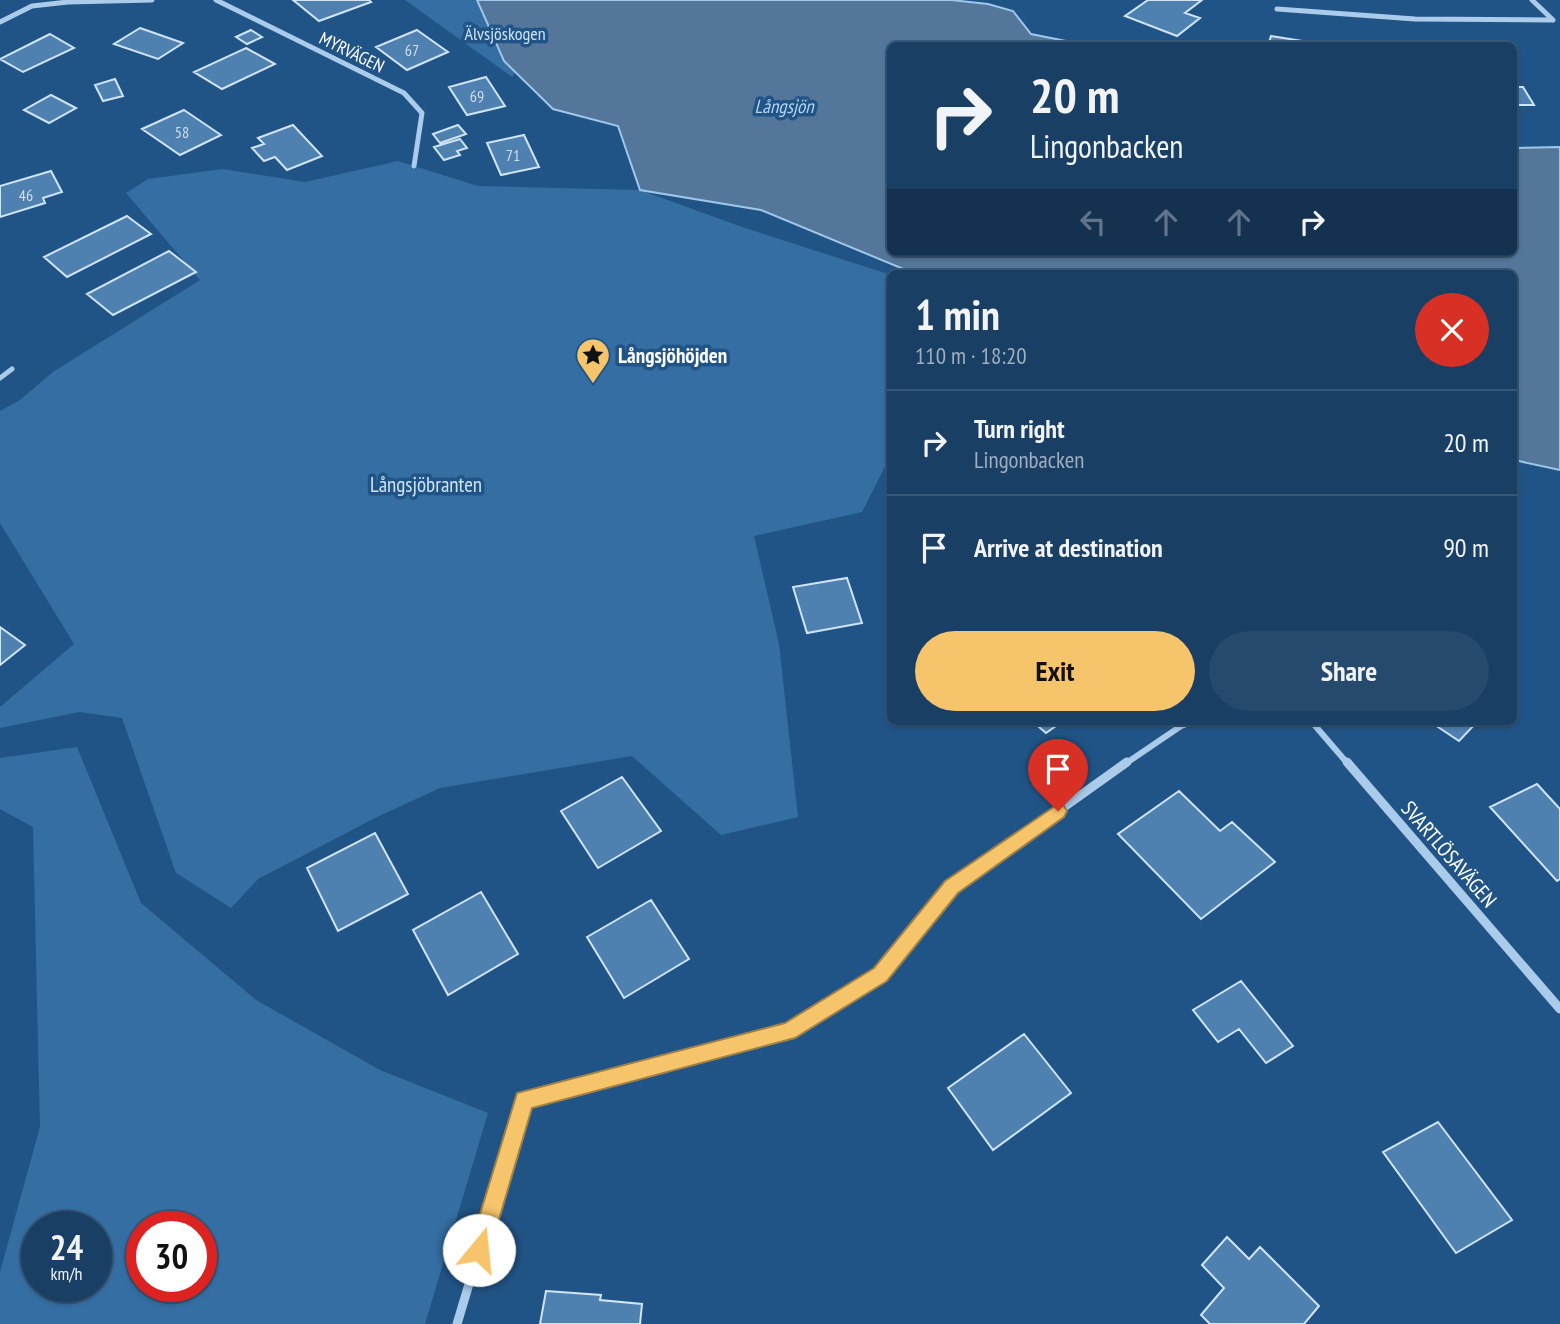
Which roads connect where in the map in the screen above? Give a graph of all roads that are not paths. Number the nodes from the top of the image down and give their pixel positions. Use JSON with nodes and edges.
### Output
{"nodes":[{"id":1,"x":152,"y":0,"type":"edge"},
{"id":2,"x":216,"y":0,"type":"edge"},
{"id":3,"x":1532,"y":0,"type":"edge"},
{"id":4,"x":1277,"y":9,"type":"dead end"},
{"id":5,"x":0,"y":22,"type":"edge"},
{"id":6,"x":414,"y":166,"type":"dead end"},
{"id":7,"x":12,"y":369,"type":"dead end"},
{"id":8,"x":0,"y":378,"type":"edge"},
{"id":9,"x":1184,"y":725,"type":"edge"},
{"id":10,"x":1314,"y":725,"type":"edge"},
{"id":11,"x":1560,"y":1009,"type":"edge"},
{"id":12,"x":457,"y":1324,"type":"edge"}],
"edges":[{"from":1,"to":5,"type":"street"},
{"from":2,"to":6,"type":"street","name":"MYRVÄGEN"},
{"from":3,"to":4,"type":"street"},
{"from":7,"to":8,"type":"lane"},
{"from":9,"to":12,"type":"street"},
{"from":10,"to":11,"type":"street","name":"SVARTLÖSAVÄGEN"}]}
